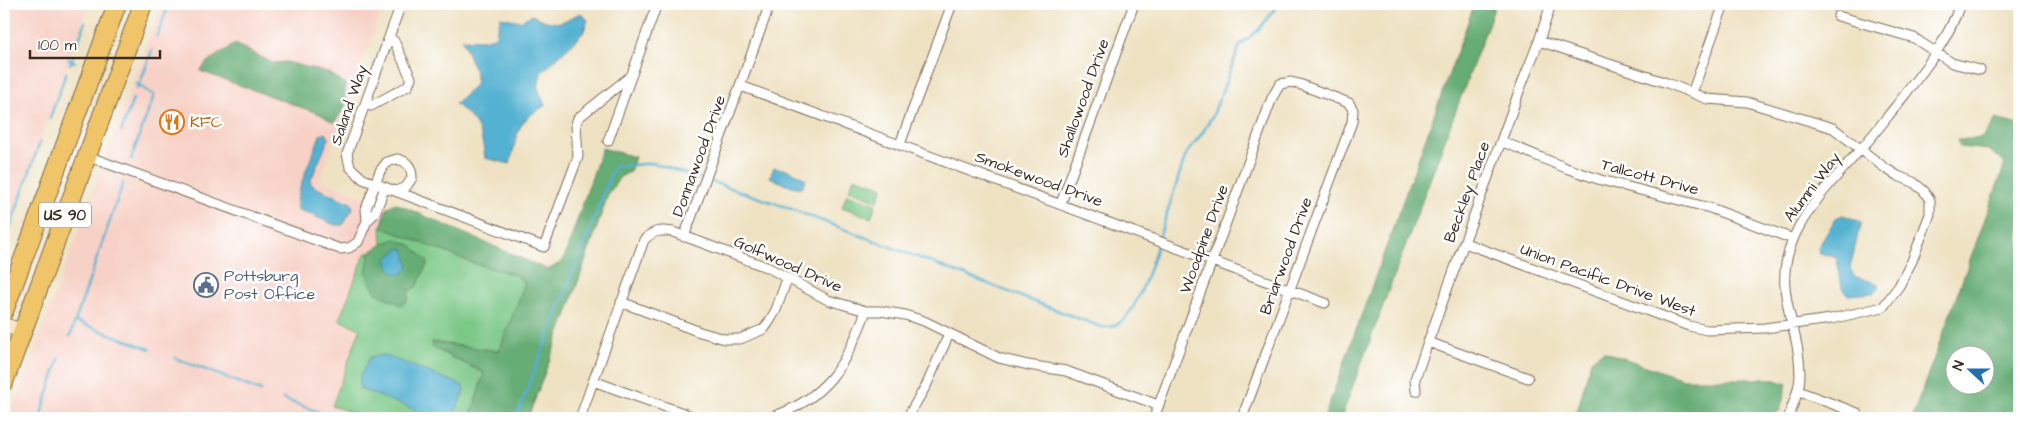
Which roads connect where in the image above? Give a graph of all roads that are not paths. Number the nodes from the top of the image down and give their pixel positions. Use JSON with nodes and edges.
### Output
{"nodes":[{"id":1,"x":117,"y":4,"type":"edge"},
{"id":2,"x":143,"y":4,"type":"edge"},
{"id":3,"x":401,"y":4,"type":"edge"},
{"id":4,"x":657,"y":4,"type":"edge"},
{"id":5,"x":770,"y":4,"type":"edge"},
{"id":6,"x":952,"y":4,"type":"edge"},
{"id":7,"x":1134,"y":4,"type":"edge"},
{"id":8,"x":1551,"y":4,"type":"edge"},
{"id":9,"x":1724,"y":4,"type":"edge"},
{"id":10,"x":1960,"y":4,"type":"edge"},
{"id":11,"x":1838,"y":16,"type":"dead end"},
{"id":12,"x":389,"y":38,"type":"junction"},
{"id":13,"x":1539,"y":41,"type":"junction"},
{"id":14,"x":1935,"y":52,"type":"junction"},
{"id":15,"x":1980,"y":70,"type":"dead end"},
{"id":16,"x":632,"y":75,"type":"junction"},
{"id":17,"x":1280,"y":84,"type":"joint"},
{"id":18,"x":741,"y":86,"type":"junction"},
{"id":19,"x":1692,"y":93,"type":"junction"},
{"id":20,"x":365,"y":104,"type":"junction"},
{"id":21,"x":608,"y":141,"type":"dead end"},
{"id":22,"x":1501,"y":141,"type":"junction"},
{"id":23,"x":900,"y":144,"type":"junction"},
{"id":24,"x":1862,"y":149,"type":"junction"},
{"id":25,"x":87,"y":156,"type":"junction"},
{"id":26,"x":375,"y":184,"type":"junction"},
{"id":27,"x":385,"y":187,"type":"junction"},
{"id":28,"x":396,"y":191,"type":"junction"},
{"id":29,"x":1061,"y":203,"type":"junction"},
{"id":30,"x":367,"y":221,"type":"junction"},
{"id":31,"x":684,"y":237,"type":"junction"},
{"id":32,"x":1793,"y":239,"type":"junction"},
{"id":33,"x":1465,"y":243,"type":"junction"},
{"id":34,"x":1212,"y":261,"type":"junction"},
{"id":35,"x":787,"y":279,"type":"junction"},
{"id":36,"x":1290,"y":290,"type":"junction"},
{"id":37,"x":621,"y":302,"type":"junction"},
{"id":38,"x":1325,"y":303,"type":"dead end"},
{"id":39,"x":4,"y":311,"type":"edge"},
{"id":40,"x":866,"y":311,"type":"junction"},
{"id":41,"x":1791,"y":324,"type":"junction"},
{"id":42,"x":4,"y":325,"type":"edge"},
{"id":43,"x":22,"y":331,"type":"junction"},
{"id":44,"x":949,"y":334,"type":"junction"},
{"id":45,"x":1428,"y":342,"type":"junction"},
{"id":46,"x":1528,"y":378,"type":"dead end"},
{"id":47,"x":593,"y":381,"type":"junction"},
{"id":48,"x":4,"y":382,"type":"edge"},
{"id":49,"x":1416,"y":391,"type":"dead end"},
{"id":50,"x":1798,"y":391,"type":"junction"},
{"id":51,"x":1158,"y":405,"type":"junction"},
{"id":52,"x":1857,"y":413,"type":"dead end"},
{"id":53,"x":912,"y":416,"type":"edge"},
{"id":54,"x":580,"y":418,"type":"edge"},
{"id":55,"x":697,"y":418,"type":"edge"},
{"id":56,"x":769,"y":418,"type":"edge"},
{"id":57,"x":1154,"y":418,"type":"edge"},
{"id":58,"x":1242,"y":418,"type":"edge"},
{"id":59,"x":1788,"y":418,"type":"edge"}],
"edges":[{"from":1,"to":39,"type":"highway","number":"US 90"},
{"from":2,"to":25,"type":"highway","number":"US 90"},
{"from":3,"to":12,"type":"street","name":"Saland Way"},
{"from":4,"to":16,"type":"street"},
{"from":5,"to":18,"type":"street","name":"Donnawood Drive"},
{"from":6,"to":23,"type":"street"},
{"from":7,"to":29,"type":"street","name":"Shallowood Drive"},
{"from":8,"to":13,"type":"street","name":"Beckley Place"},
{"from":9,"to":19,"type":"street"},
{"from":10,"to":14,"type":"street","name":"Alumni Way"},
{"from":11,"to":14,"type":"street"},
{"from":12,"to":20,"type":"street","name":"Saland Way"},
{"from":12,"to":20,"type":"street"},
{"from":13,"to":19,"type":"street"},
{"from":13,"to":22,"type":"street","name":"Beckley Place"},
{"from":14,"to":15,"type":"street"},
{"from":14,"to":24,"type":"street","name":"Alumni Way"},
{"from":16,"to":21,"type":"street"},
{"from":16,"to":28,"type":"street","name":"Saland Way"},
{"from":17,"to":34,"type":"street","name":"Woodpine Drive"},
{"from":17,"to":36,"type":"street","name":"Briarwood Drive"},
{"from":18,"to":23,"type":"street","name":"Smokewood Drive"},
{"from":18,"to":31,"type":"street","name":"Donnawood Drive"},
{"from":19,"to":24,"type":"street"},
{"from":20,"to":26,"type":"street","name":"Saland Way"},
{"from":22,"to":32,"type":"street","name":"Tallcott Drive"},
{"from":22,"to":33,"type":"street","name":"Beckley Place"},
{"from":23,"to":29,"type":"street","name":"Smokewood Drive"},
{"from":24,"to":32,"type":"street","name":"Alumni Way"},
{"from":24,"to":41,"type":"street","name":"Union Pacific Drive West"},
{"from":25,"to":30,"type":"street"},
{"from":25,"to":43,"type":"highway","number":"US 90"},
{"from":26,"to":27,"type":"street","name":"Saland Way"},
{"from":26,"to":28,"type":"street"},
{"from":26,"to":30,"type":"street"},
{"from":27,"to":28,"type":"street","name":"Saland Way"},
{"from":27,"to":30,"type":"street"},
{"from":29,"to":34,"type":"street","name":"Smokewood Drive"},
{"from":31,"to":35,"type":"street","name":"Golfwood Drive"},
{"from":31,"to":37,"type":"street","name":"Golfwood Drive"},
{"from":32,"to":41,"type":"street","name":"Alumni Way"},
{"from":33,"to":41,"type":"street","name":"Union Pacific Drive West"},
{"from":33,"to":45,"type":"street","name":"Beckley Place"},
{"from":34,"to":36,"type":"street","name":"Smokewood Drive"},
{"from":34,"to":51,"type":"street","name":"Woodpine Drive"},
{"from":35,"to":37,"type":"street"},
{"from":35,"to":40,"type":"street","name":"Golfwood Drive"},
{"from":36,"to":38,"type":"street","name":"Smokewood Drive"},
{"from":36,"to":58,"type":"street","name":"Briarwood Drive"},
{"from":37,"to":47,"type":"street","name":"Golfwood Drive"},
{"from":40,"to":44,"type":"street","name":"Golfwood Drive"},
{"from":40,"to":56,"type":"street"},
{"from":41,"to":50,"type":"street","name":"Alumni Way"},
{"from":42,"to":43,"type":"street"},
{"from":43,"to":48,"type":"highway","number":"US 90"},
{"from":44,"to":51,"type":"street","name":"Golfwood Drive"},
{"from":44,"to":53,"type":"street"},
{"from":45,"to":46,"type":"street"},
{"from":45,"to":49,"type":"street","name":"Beckley Place"},
{"from":47,"to":54,"type":"street","name":"Golfwood Drive"},
{"from":47,"to":55,"type":"street"},
{"from":50,"to":52,"type":"street"},
{"from":50,"to":59,"type":"street","name":"Alumni Way"},
{"from":51,"to":57,"type":"street","name":"Woodpine Drive"}]}
